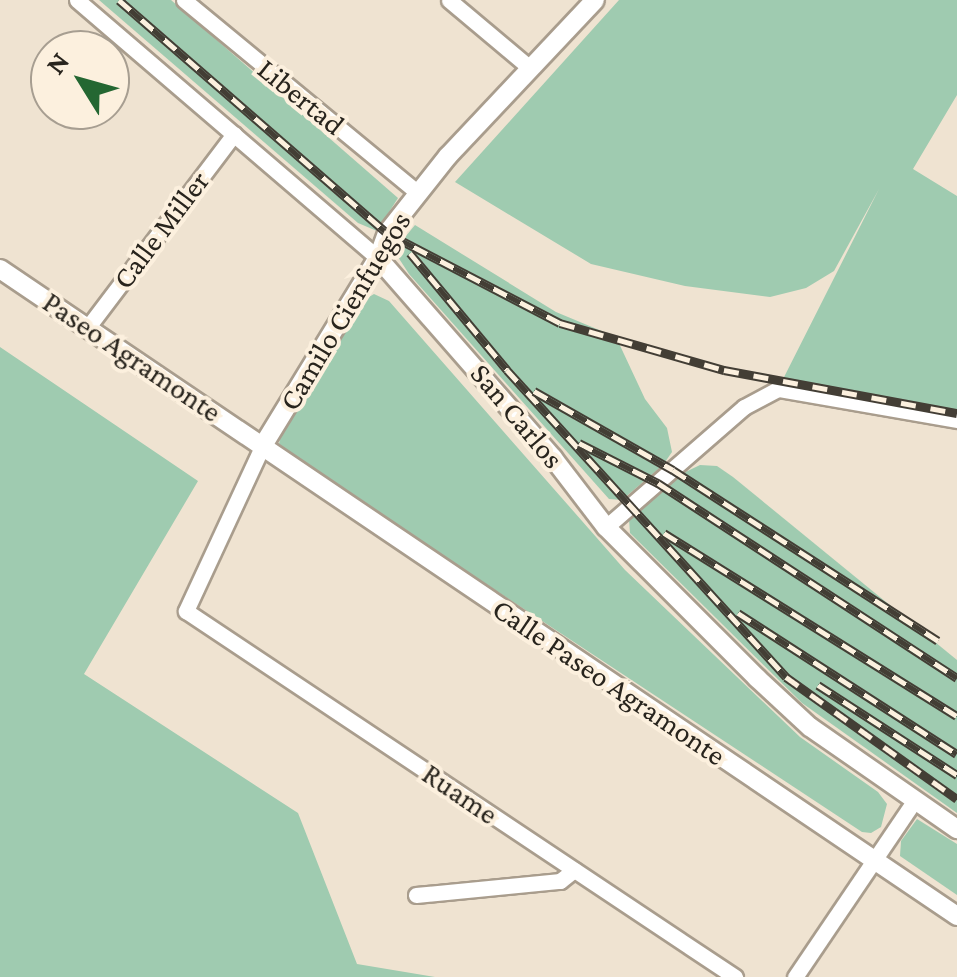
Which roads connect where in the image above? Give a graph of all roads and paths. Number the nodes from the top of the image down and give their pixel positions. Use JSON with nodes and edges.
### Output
{"nodes":[{"id":1,"x":77,"y":0,"type":"edge"},
{"id":2,"x":184,"y":0,"type":"edge"},
{"id":3,"x":449,"y":0,"type":"edge"},
{"id":4,"x":595,"y":0,"type":"edge"},
{"id":5,"x":530,"y":68,"type":"junction"},
{"id":6,"x":234,"y":134,"type":"junction"},
{"id":7,"x":418,"y":193,"type":"junction"},
{"id":8,"x":378,"y":258,"type":"junction"},
{"id":9,"x":0,"y":269,"type":"edge"},
{"id":10,"x":88,"y":326,"type":"junction"},
{"id":11,"x":957,"y":420,"type":"edge"},
{"id":12,"x":262,"y":448,"type":"junction"},
{"id":13,"x":606,"y":527,"type":"junction"},
{"id":14,"x":186,"y":611,"type":"joint"},
{"id":15,"x":915,"y":800,"type":"junction"},
{"id":16,"x":957,"y":829,"type":"edge"},
{"id":17,"x":877,"y":862,"type":"junction"},
{"id":18,"x":574,"y":870,"type":"junction"},
{"id":19,"x":416,"y":896,"type":"dead end"},
{"id":20,"x":957,"y":916,"type":"edge"},
{"id":21,"x":735,"y":977,"type":"edge"},
{"id":22,"x":795,"y":977,"type":"edge"}],
"edges":[{"from":1,"to":6,"type":"street","name":"San Carlos"},
{"from":2,"to":7,"type":"street","name":"Libertad"},
{"from":3,"to":5,"type":"street"},
{"from":4,"to":5,"type":"street","name":"Camilo Cienfuegos"},
{"from":5,"to":7,"type":"street","name":"Camilo Cienfuegos"},
{"from":6,"to":8,"type":"street","name":"San Carlos"},
{"from":6,"to":10,"type":"street","name":"Calle Miller"},
{"from":7,"to":8,"type":"street","name":"Camilo Cienfuegos"},
{"from":8,"to":12,"type":"street","name":"Camilo Cienfuegos"},
{"from":8,"to":13,"type":"street","name":"San Carlos"},
{"from":9,"to":10,"type":"street","name":"Paseo Agramonte"},
{"from":10,"to":12,"type":"street","name":"Paseo Agramonte"},
{"from":11,"to":13,"type":"street"},
{"from":12,"to":14,"type":"street","name":"Camilo Cienfuegos"},
{"from":12,"to":17,"type":"street","name":"Calle Paseo Agramonte"},
{"from":13,"to":15,"type":"street","name":"San Carlos"},
{"from":14,"to":18,"type":"street","name":"Ruame"},
{"from":15,"to":16,"type":"street","name":"San Carlos"},
{"from":15,"to":17,"type":"street"},
{"from":17,"to":20,"type":"street","name":"Calle Paseo Agramonte"},
{"from":17,"to":22,"type":"street"},
{"from":18,"to":19,"type":"street"},
{"from":18,"to":21,"type":"street","name":"Ruame"}]}
